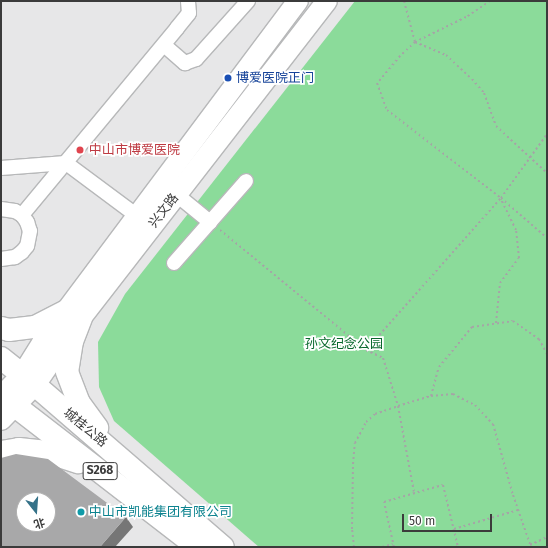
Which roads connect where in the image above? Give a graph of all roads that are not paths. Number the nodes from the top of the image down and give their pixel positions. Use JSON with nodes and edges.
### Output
{"nodes":[{"id":1,"x":188,"y":1,"type":"edge"},
{"id":2,"x":248,"y":1,"type":"edge"},
{"id":3,"x":298,"y":1,"type":"edge"},
{"id":4,"x":321,"y":8,"type":"edge"},
{"id":5,"x":164,"y":45,"type":"junction"},
{"id":6,"x":66,"y":163,"type":"junction"},
{"id":7,"x":1,"y":168,"type":"edge"},
{"id":8,"x":246,"y":181,"type":"dead end"},
{"id":9,"x":177,"y":195,"type":"junction"},
{"id":10,"x":1,"y":209,"type":"edge"},
{"id":11,"x":22,"y":215,"type":"junction"},
{"id":12,"x":137,"y":216,"type":"junction"},
{"id":13,"x":210,"y":222,"type":"junction"},
{"id":14,"x":1,"y":259,"type":"edge"},
{"id":15,"x":174,"y":262,"type":"dead end"},
{"id":16,"x":73,"y":315,"type":"junction"},
{"id":17,"x":1,"y":328,"type":"edge"},
{"id":18,"x":1,"y":358,"type":"edge"},
{"id":19,"x":29,"y":380,"type":"junction"},
{"id":20,"x":3,"y":403,"type":"edge"},
{"id":21,"x":1,"y":452,"type":"edge"},
{"id":22,"x":113,"y":452,"type":"junction"},
{"id":23,"x":97,"y":468,"type":"junction"},
{"id":24,"x":198,"y":547,"type":"edge"},
{"id":25,"x":222,"y":547,"type":"edge"}],
"edges":[{"from":1,"to":5,"type":"street"},
{"from":2,"to":5,"type":"street"},
{"from":3,"to":4,"type":"street"},
{"from":3,"to":12,"type":"main road","name":"兴文路"},
{"from":4,"to":9,"type":"main road","name":"兴文路"},
{"from":5,"to":6,"type":"street"},
{"from":6,"to":7,"type":"street"},
{"from":6,"to":11,"type":"street"},
{"from":6,"to":12,"type":"street"},
{"from":8,"to":13,"type":"street"},
{"from":9,"to":13,"type":"street"},
{"from":9,"to":16,"type":"main road","name":"兴文路"},
{"from":10,"to":11,"type":"street"},
{"from":11,"to":14,"type":"street"},
{"from":12,"to":16,"type":"main road","name":"兴文路"},
{"from":13,"to":15,"type":"street"},
{"from":16,"to":17,"type":"main road"},
{"from":16,"to":19,"type":"main road","name":"兴文路"},
{"from":16,"to":22,"type":"main road"},
{"from":18,"to":19,"type":"main road","name":"城桂公路","number":"S268"},
{"from":19,"to":20,"type":"main road","name":"兴文路"},
{"from":19,"to":22,"type":"main road","name":"城桂公路","number":"S268"},
{"from":20,"to":23,"type":"main road","name":"城桂公路","number":"S268"},
{"from":21,"to":23,"type":"main road"},
{"from":22,"to":25,"type":"main road","name":"城桂公路","number":"S268"},
{"from":23,"to":24,"type":"main road","name":"城桂公路","number":"S268"}]}
